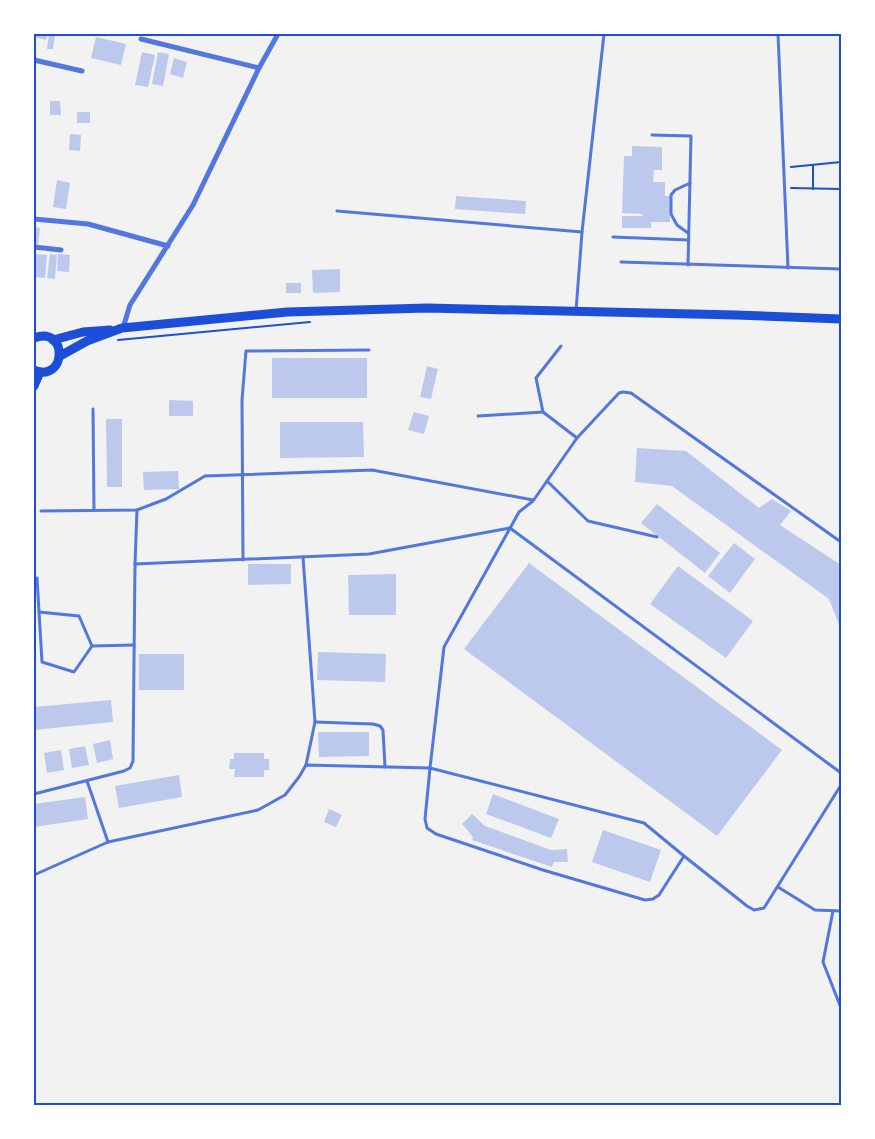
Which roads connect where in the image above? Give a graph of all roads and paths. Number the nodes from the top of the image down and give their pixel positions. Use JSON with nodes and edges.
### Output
{"nodes":[{"id":1,"x":278,"y":34,"type":"edge"},
{"id":2,"x":604,"y":34,"type":"edge"},
{"id":3,"x":778,"y":34,"type":"edge"},
{"id":4,"x":141,"y":39,"type":"dead end"},
{"id":5,"x":34,"y":60,"type":"edge"},
{"id":6,"x":259,"y":68,"type":"junction"},
{"id":7,"x":82,"y":71,"type":"dead end"},
{"id":8,"x":652,"y":135,"type":"dead end"},
{"id":9,"x":841,"y":162,"type":"edge"},
{"id":10,"x":813,"y":165,"type":"junction"},
{"id":11,"x":784,"y":167,"type":"junction"},
{"id":12,"x":690,"y":183,"type":"junction"},
{"id":13,"x":785,"y":188,"type":"junction"},
{"id":14,"x":813,"y":189,"type":"junction"},
{"id":15,"x":841,"y":189,"type":"edge"},
{"id":16,"x":337,"y":211,"type":"dead end"},
{"id":17,"x":34,"y":219,"type":"edge"},
{"id":18,"x":582,"y":232,"type":"junction"},
{"id":19,"x":689,"y":233,"type":"junction"},
{"id":20,"x":613,"y":237,"type":"dead end"},
{"id":21,"x":689,"y":240,"type":"junction"},
{"id":22,"x":168,"y":246,"type":"junction"},
{"id":23,"x":34,"y":247,"type":"edge"},
{"id":24,"x":61,"y":250,"type":"dead end"},
{"id":25,"x":621,"y":262,"type":"dead end"},
{"id":26,"x":688,"y":265,"type":"junction"},
{"id":27,"x":788,"y":268,"type":"junction"},
{"id":28,"x":841,"y":269,"type":"edge"},
{"id":29,"x":576,"y":312,"type":"junction"},
{"id":30,"x":841,"y":320,"type":"edge"},
{"id":31,"x":311,"y":322,"type":"dead end"},
{"id":32,"x":119,"y":329,"type":"junction"},
{"id":33,"x":34,"y":338,"type":"edge"},
{"id":34,"x":53,"y":340,"type":"junction"},
{"id":35,"x":117,"y":341,"type":"dead end"},
{"id":36,"x":561,"y":346,"type":"dead end"},
{"id":37,"x":369,"y":350,"type":"dead end"},
{"id":38,"x":60,"y":356,"type":"junction"},
{"id":39,"x":37,"y":371,"type":"edge"},
{"id":40,"x":34,"y":386,"type":"edge"},
{"id":41,"x":93,"y":408,"type":"dead end"},
{"id":42,"x":543,"y":412,"type":"junction"},
{"id":43,"x":478,"y":416,"type":"dead end"},
{"id":44,"x":577,"y":438,"type":"junction"},
{"id":45,"x":242,"y":475,"type":"junction"},
{"id":46,"x":547,"y":481,"type":"junction"},
{"id":47,"x":533,"y":501,"type":"junction"},
{"id":48,"x":137,"y":510,"type":"junction"},
{"id":49,"x":41,"y":511,"type":"dead end"},
{"id":50,"x":94,"y":511,"type":"junction"},
{"id":51,"x":510,"y":528,"type":"junction"},
{"id":52,"x":657,"y":536,"type":"dead end"},
{"id":53,"x":841,"y":542,"type":"edge"},
{"id":54,"x":303,"y":557,"type":"junction"},
{"id":55,"x":242,"y":560,"type":"junction"},
{"id":56,"x":135,"y":564,"type":"junction"},
{"id":57,"x":37,"y":578,"type":"dead end"},
{"id":58,"x":39,"y":612,"type":"junction"},
{"id":59,"x":134,"y":645,"type":"junction"},
{"id":60,"x":92,"y":646,"type":"junction"},
{"id":61,"x":315,"y":722,"type":"junction"},
{"id":62,"x":306,"y":764,"type":"junction"},
{"id":63,"x":385,"y":767,"type":"junction"},
{"id":64,"x":430,"y":768,"type":"junction"},
{"id":65,"x":841,"y":773,"type":"edge"},
{"id":66,"x":87,"y":781,"type":"junction"},
{"id":67,"x":841,"y":785,"type":"edge"},
{"id":68,"x":34,"y":794,"type":"edge"},
{"id":69,"x":108,"y":842,"type":"junction"},
{"id":70,"x":684,"y":856,"type":"junction"},
{"id":71,"x":34,"y":875,"type":"edge"},
{"id":72,"x":778,"y":887,"type":"junction"},
{"id":73,"x":833,"y":911,"type":"junction"},
{"id":74,"x":841,"y":912,"type":"edge"},
{"id":75,"x":841,"y":1008,"type":"edge"}],
"edges":[{"from":1,"to":6,"type":"street"},
{"from":2,"to":18,"type":"lane"},
{"from":3,"to":11,"type":"lane"},
{"from":4,"to":6,"type":"street"},
{"from":5,"to":7,"type":"street"},
{"from":6,"to":22,"type":"street"},
{"from":8,"to":12,"type":"lane"},
{"from":9,"to":10,"type":"path"},
{"from":10,"to":11,"type":"path"},
{"from":10,"to":14,"type":"path"},
{"from":11,"to":13,"type":"lane"},
{"from":12,"to":19,"type":"lane"},
{"from":12,"to":19,"type":"lane"},
{"from":13,"to":14,"type":"path"},
{"from":13,"to":27,"type":"lane"},
{"from":14,"to":15,"type":"path"},
{"from":16,"to":18,"type":"lane"},
{"from":17,"to":22,"type":"street"},
{"from":18,"to":29,"type":"lane"},
{"from":19,"to":21,"type":"lane"},
{"from":20,"to":21,"type":"lane"},
{"from":21,"to":26,"type":"lane"},
{"from":22,"to":32,"type":"street"},
{"from":23,"to":24,"type":"street"},
{"from":25,"to":26,"type":"lane"},
{"from":26,"to":27,"type":"lane"},
{"from":27,"to":28,"type":"lane"},
{"from":29,"to":30,"type":"main road"},
{"from":29,"to":32,"type":"main road"},
{"from":31,"to":35,"type":"path"},
{"from":32,"to":34,"type":"main road"},
{"from":32,"to":38,"type":"main road"},
{"from":33,"to":34,"type":"main road"},
{"from":34,"to":38,"type":"main road"},
{"from":36,"to":42,"type":"lane"},
{"from":37,"to":45,"type":"lane"},
{"from":38,"to":39,"type":"main road"},
{"from":39,"to":40,"type":"main road"},
{"from":41,"to":50,"type":"lane"},
{"from":42,"to":43,"type":"lane"},
{"from":42,"to":44,"type":"lane"},
{"from":44,"to":46,"type":"lane"},
{"from":44,"to":53,"type":"lane"},
{"from":45,"to":47,"type":"lane"},
{"from":45,"to":48,"type":"lane"},
{"from":45,"to":55,"type":"lane"},
{"from":46,"to":47,"type":"lane"},
{"from":46,"to":52,"type":"lane"},
{"from":47,"to":51,"type":"lane"},
{"from":48,"to":50,"type":"lane"},
{"from":48,"to":56,"type":"lane"},
{"from":49,"to":50,"type":"lane"},
{"from":51,"to":54,"type":"lane"},
{"from":51,"to":64,"type":"lane"},
{"from":51,"to":65,"type":"lane"},
{"from":54,"to":55,"type":"lane"},
{"from":54,"to":61,"type":"lane"},
{"from":55,"to":56,"type":"lane"},
{"from":56,"to":59,"type":"lane"},
{"from":57,"to":58,"type":"lane"},
{"from":58,"to":60,"type":"lane"},
{"from":58,"to":60,"type":"lane"},
{"from":59,"to":60,"type":"lane"},
{"from":59,"to":66,"type":"lane"},
{"from":61,"to":62,"type":"lane"},
{"from":61,"to":63,"type":"lane"},
{"from":62,"to":63,"type":"lane"},
{"from":62,"to":69,"type":"lane"},
{"from":63,"to":64,"type":"lane"},
{"from":64,"to":70,"type":"lane"},
{"from":64,"to":70,"type":"lane"},
{"from":66,"to":68,"type":"lane"},
{"from":66,"to":69,"type":"lane"},
{"from":67,"to":72,"type":"lane"},
{"from":69,"to":71,"type":"lane"},
{"from":70,"to":72,"type":"lane"},
{"from":72,"to":73,"type":"lane"},
{"from":73,"to":74,"type":"lane"},
{"from":73,"to":75,"type":"lane"}]}
